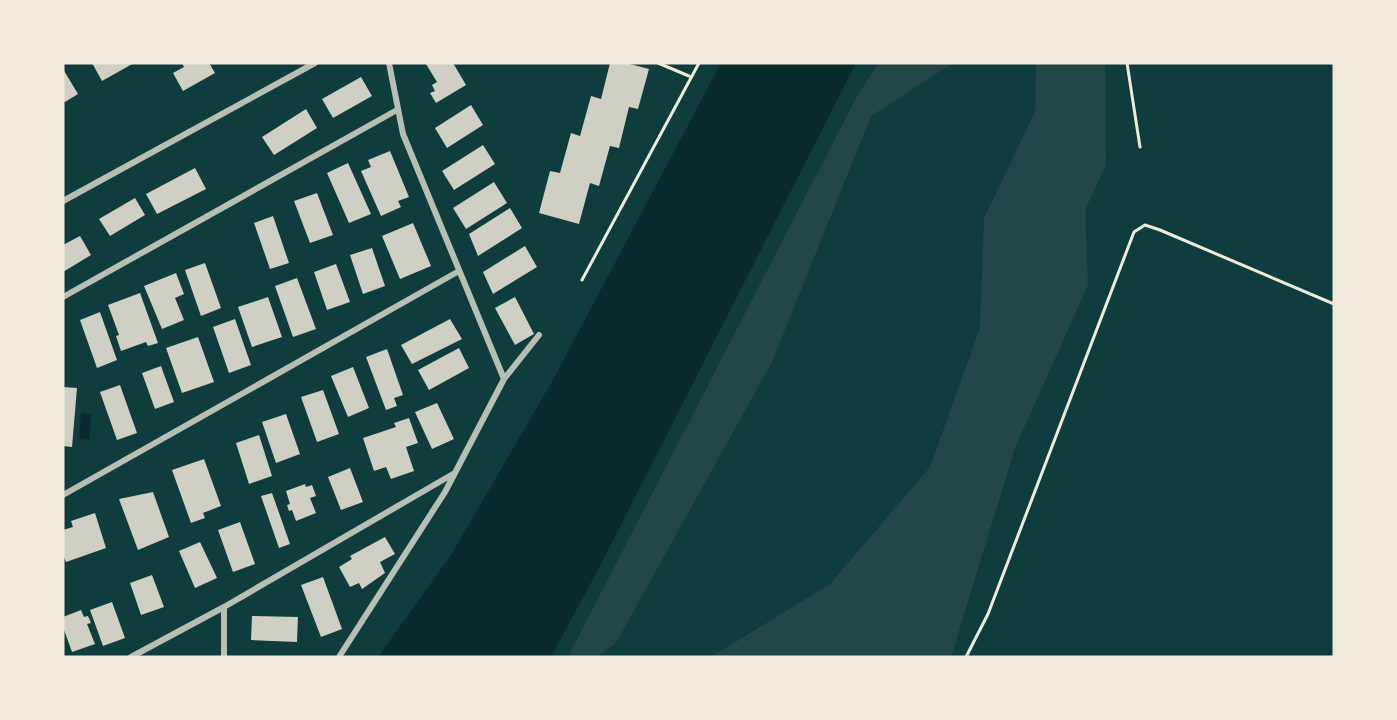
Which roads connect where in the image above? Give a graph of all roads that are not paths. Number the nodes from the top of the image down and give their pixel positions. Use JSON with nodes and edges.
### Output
{"nodes":[{"id":1,"x":315,"y":63,"type":"edge"},
{"id":2,"x":389,"y":63,"type":"edge"},
{"id":3,"x":397,"y":110,"type":"junction"},
{"id":4,"x":63,"y":201,"type":"edge"},
{"id":5,"x":459,"y":271,"type":"junction"},
{"id":6,"x":63,"y":297,"type":"edge"},
{"id":7,"x":539,"y":335,"type":"dead end"},
{"id":8,"x":504,"y":379,"type":"junction"},
{"id":9,"x":453,"y":474,"type":"junction"},
{"id":10,"x":63,"y":495,"type":"edge"},
{"id":11,"x":224,"y":607,"type":"junction"},
{"id":12,"x":130,"y":657,"type":"edge"},
{"id":13,"x":224,"y":657,"type":"edge"},
{"id":14,"x":339,"y":657,"type":"edge"}],
"edges":[{"from":1,"to":4,"type":"street"},
{"from":2,"to":3,"type":"street"},
{"from":3,"to":5,"type":"street"},
{"from":3,"to":6,"type":"street"},
{"from":5,"to":8,"type":"street"},
{"from":5,"to":10,"type":"street"},
{"from":7,"to":8,"type":"street"},
{"from":8,"to":9,"type":"street"},
{"from":9,"to":11,"type":"street"},
{"from":9,"to":14,"type":"street"},
{"from":11,"to":12,"type":"street"},
{"from":11,"to":13,"type":"street"}]}
